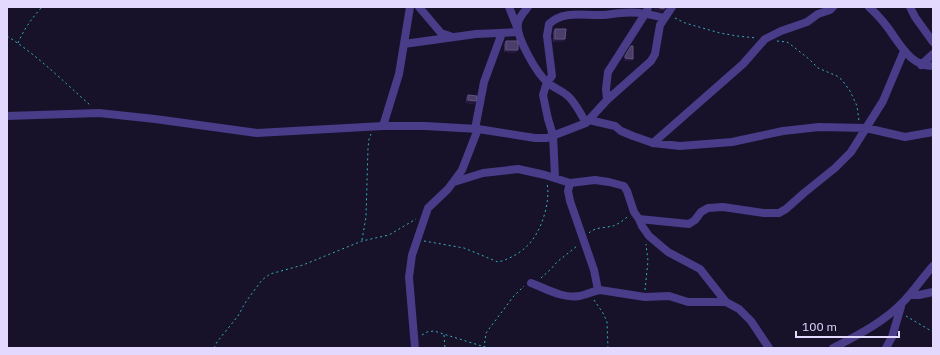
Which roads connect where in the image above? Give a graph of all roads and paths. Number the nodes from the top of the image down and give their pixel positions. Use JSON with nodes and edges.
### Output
{"nodes":[{"id":1,"x":42,"y":7,"type":"edge"},
{"id":2,"x":410,"y":7,"type":"edge"},
{"id":3,"x":419,"y":7,"type":"edge"},
{"id":4,"x":509,"y":7,"type":"edge"},
{"id":5,"x":528,"y":7,"type":"edge"},
{"id":6,"x":672,"y":7,"type":"edge"},
{"id":7,"x":833,"y":7,"type":"edge"},
{"id":8,"x":869,"y":7,"type":"edge"},
{"id":9,"x":910,"y":7,"type":"edge"},
{"id":10,"x":647,"y":10,"type":"edge"},
{"id":11,"x":664,"y":18,"type":"junction"},
{"id":12,"x":518,"y":30,"type":"junction"},
{"id":13,"x":502,"y":33,"type":"junction"},
{"id":14,"x":7,"y":36,"type":"edge"},
{"id":15,"x":453,"y":37,"type":"junction"},
{"id":16,"x":765,"y":39,"type":"junction"},
{"id":17,"x":933,"y":42,"type":"edge"},
{"id":18,"x":18,"y":43,"type":"junction"},
{"id":19,"x":404,"y":44,"type":"junction"},
{"id":20,"x":904,"y":51,"type":"junction"},
{"id":21,"x":933,"y":54,"type":"edge"},
{"id":22,"x":921,"y":64,"type":"junction"},
{"id":23,"x":933,"y":66,"type":"edge"},
{"id":24,"x":548,"y":82,"type":"junction"},
{"id":25,"x":607,"y":100,"type":"junction"},
{"id":26,"x":99,"y":113,"type":"junction"},
{"id":27,"x":7,"y":116,"type":"edge"},
{"id":28,"x":587,"y":121,"type":"junction"},
{"id":29,"x":379,"y":127,"type":"junction"},
{"id":30,"x":863,"y":128,"type":"junction"},
{"id":31,"x":476,"y":129,"type":"junction"},
{"id":32,"x":933,"y":132,"type":"edge"},
{"id":33,"x":554,"y":135,"type":"junction"},
{"id":34,"x":653,"y":143,"type":"junction"},
{"id":35,"x":545,"y":174,"type":"junction"},
{"id":36,"x":555,"y":177,"type":"junction"},
{"id":37,"x":454,"y":182,"type":"junction"},
{"id":38,"x":570,"y":183,"type":"junction"},
{"id":39,"x":427,"y":212,"type":"junction"},
{"id":40,"x":637,"y":216,"type":"junction"},
{"id":41,"x":417,"y":239,"type":"junction"},
{"id":42,"x":644,"y":239,"type":"dead end"},
{"id":43,"x":583,"y":240,"type":"junction"},
{"id":44,"x":362,"y":241,"type":"junction"},
{"id":45,"x":933,"y":266,"type":"edge"},
{"id":46,"x":531,"y":283,"type":"junction"},
{"id":47,"x":598,"y":290,"type":"junction"},
{"id":48,"x":933,"y":292,"type":"edge"},
{"id":49,"x":589,"y":293,"type":"junction"},
{"id":50,"x":910,"y":294,"type":"junction"},
{"id":51,"x":645,"y":297,"type":"junction"},
{"id":52,"x":726,"y":302,"type":"junction"},
{"id":53,"x":902,"y":303,"type":"junction"},
{"id":54,"x":900,"y":314,"type":"junction"},
{"id":55,"x":933,"y":332,"type":"edge"},
{"id":56,"x":444,"y":334,"type":"junction"},
{"id":57,"x":415,"y":344,"type":"edge"},
{"id":58,"x":484,"y":347,"type":"edge"},
{"id":59,"x":214,"y":348,"type":"edge"},
{"id":60,"x":445,"y":348,"type":"edge"},
{"id":61,"x":488,"y":348,"type":"edge"},
{"id":62,"x":608,"y":348,"type":"edge"},
{"id":63,"x":769,"y":348,"type":"edge"},
{"id":64,"x":834,"y":348,"type":"edge"},
{"id":65,"x":886,"y":348,"type":"edge"}],
"edges":[{"from":1,"to":18,"type":"path"},
{"from":2,"to":19,"type":"street"},
{"from":3,"to":15,"type":"street"},
{"from":4,"to":12,"type":"street"},
{"from":5,"to":12,"type":"street"},
{"from":6,"to":11,"type":"street"},
{"from":7,"to":16,"type":"street"},
{"from":8,"to":20,"type":"street"},
{"from":9,"to":17,"type":"street"},
{"from":10,"to":11,"type":"street"},
{"from":10,"to":24,"type":"street"},
{"from":10,"to":25,"type":"street"},
{"from":11,"to":16,"type":"path"},
{"from":11,"to":25,"type":"street"},
{"from":12,"to":13,"type":"street"},
{"from":12,"to":24,"type":"street"},
{"from":13,"to":15,"type":"street"},
{"from":13,"to":31,"type":"street"},
{"from":14,"to":18,"type":"path"},
{"from":15,"to":19,"type":"street"},
{"from":16,"to":30,"type":"path"},
{"from":16,"to":34,"type":"street"},
{"from":18,"to":26,"type":"path"},
{"from":19,"to":29,"type":"street"},
{"from":20,"to":22,"type":"street"},
{"from":20,"to":30,"type":"street"},
{"from":21,"to":22,"type":"street"},
{"from":22,"to":23,"type":"street"},
{"from":24,"to":28,"type":"street"},
{"from":24,"to":33,"type":"street"},
{"from":25,"to":28,"type":"street"},
{"from":26,"to":27,"type":"street"},
{"from":26,"to":29,"type":"street"},
{"from":28,"to":33,"type":"street"},
{"from":28,"to":34,"type":"street"},
{"from":29,"to":31,"type":"street"},
{"from":29,"to":44,"type":"path"},
{"from":30,"to":32,"type":"street"},
{"from":30,"to":34,"type":"street"},
{"from":30,"to":40,"type":"street"},
{"from":31,"to":33,"type":"street"},
{"from":31,"to":37,"type":"street"},
{"from":33,"to":36,"type":"street"},
{"from":35,"to":36,"type":"street"},
{"from":35,"to":37,"type":"street"},
{"from":35,"to":41,"type":"path"},
{"from":36,"to":38,"type":"street"},
{"from":37,"to":39,"type":"street"},
{"from":38,"to":40,"type":"street"},
{"from":38,"to":43,"type":"street"},
{"from":39,"to":41,"type":"street"},
{"from":39,"to":44,"type":"path"},
{"from":40,"to":43,"type":"path"},
{"from":40,"to":52,"type":"street"},
{"from":41,"to":57,"type":"street"},
{"from":42,"to":51,"type":"path"},
{"from":43,"to":46,"type":"path"},
{"from":43,"to":47,"type":"street"},
{"from":44,"to":59,"type":"path"},
{"from":45,"to":50,"type":"street"},
{"from":46,"to":49,"type":"street"},
{"from":46,"to":58,"type":"path"},
{"from":47,"to":49,"type":"street"},
{"from":47,"to":51,"type":"street"},
{"from":48,"to":50,"type":"street"},
{"from":49,"to":62,"type":"path"},
{"from":50,"to":53,"type":"street"},
{"from":51,"to":52,"type":"street"},
{"from":52,"to":63,"type":"street"},
{"from":53,"to":54,"type":"street"},
{"from":53,"to":64,"type":"street"},
{"from":54,"to":55,"type":"path"},
{"from":54,"to":65,"type":"street"},
{"from":56,"to":57,"type":"path"},
{"from":56,"to":58,"type":"path"},
{"from":56,"to":60,"type":"path"},
{"from":58,"to":61,"type":"path"}]}
